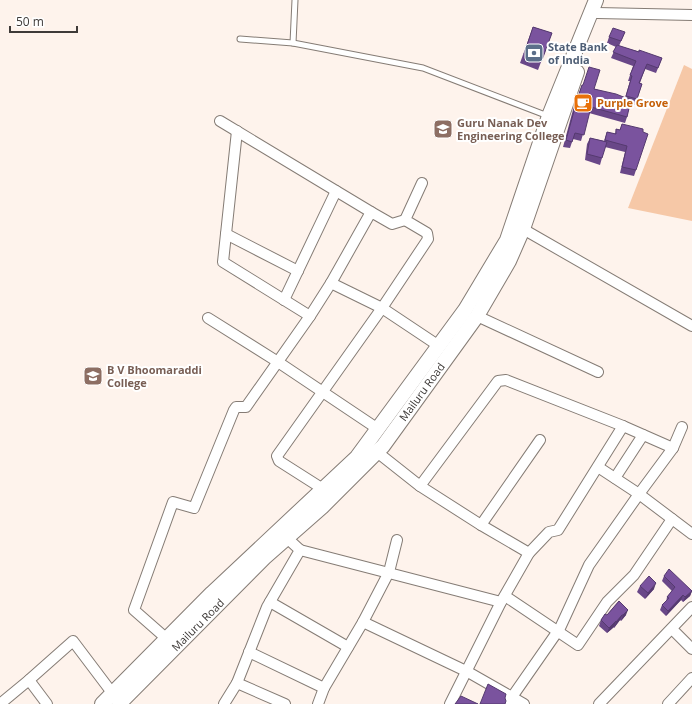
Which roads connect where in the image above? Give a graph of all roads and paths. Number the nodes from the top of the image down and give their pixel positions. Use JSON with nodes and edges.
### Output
{"nodes":[{"id":1,"x":295,"y":0,"type":"edge"},
{"id":2,"x":603,"y":0,"type":"edge"},
{"id":3,"x":597,"y":7,"type":"edge"},
{"id":4,"x":692,"y":14,"type":"edge"},
{"id":5,"x":240,"y":39,"type":"dead end"},
{"id":6,"x":292,"y":43,"type":"junction"},
{"id":7,"x":554,"y":117,"type":"junction"},
{"id":8,"x":220,"y":121,"type":"dead end"},
{"id":9,"x":237,"y":131,"type":"junction"},
{"id":10,"x":422,"y":182,"type":"dead end"},
{"id":11,"x":336,"y":191,"type":"junction"},
{"id":12,"x":371,"y":212,"type":"junction"},
{"id":13,"x":405,"y":220,"type":"junction"},
{"id":14,"x":523,"y":229,"type":"junction"},
{"id":15,"x":226,"y":234,"type":"junction"},
{"id":16,"x":298,"y":271,"type":"junction"},
{"id":17,"x":331,"y":283,"type":"junction"},
{"id":18,"x":284,"y":300,"type":"junction"},
{"id":19,"x":382,"y":308,"type":"junction"},
{"id":20,"x":310,"y":316,"type":"junction"},
{"id":21,"x":477,"y":316,"type":"junction"},
{"id":22,"x":208,"y":318,"type":"dead end"},
{"id":23,"x":692,"y":326,"type":"edge"},
{"id":24,"x":439,"y":346,"type":"junction"},
{"id":25,"x":278,"y":362,"type":"junction"},
{"id":26,"x":598,"y":372,"type":"dead end"},
{"id":27,"x":322,"y":392,"type":"junction"},
{"id":28,"x":623,"y":426,"type":"junction"},
{"id":29,"x":682,"y":426,"type":"dead end"},
{"id":30,"x":378,"y":429,"type":"junction"},
{"id":31,"x":643,"y":435,"type":"junction"},
{"id":32,"x":540,"y":440,"type":"dead end"},
{"id":33,"x":673,"y":448,"type":"junction"},
{"id":34,"x":377,"y":452,"type":"junction"},
{"id":35,"x":598,"y":467,"type":"junction"},
{"id":36,"x":615,"y":478,"type":"junction"},
{"id":37,"x":420,"y":486,"type":"junction"},
{"id":38,"x":322,"y":489,"type":"junction"},
{"id":39,"x":639,"y":494,"type":"junction"},
{"id":40,"x":672,"y":519,"type":"junction"},
{"id":41,"x":481,"y":525,"type":"junction"},
{"id":42,"x":692,"y":534,"type":"edge"},
{"id":43,"x":286,"y":538,"type":"junction"},
{"id":44,"x":397,"y":540,"type":"dead end"},
{"id":45,"x":300,"y":550,"type":"junction"},
{"id":46,"x":529,"y":553,"type":"junction"},
{"id":47,"x":389,"y":572,"type":"junction"},
{"id":48,"x":503,"y":599,"type":"junction"},
{"id":49,"x":270,"y":602,"type":"junction"},
{"id":50,"x":692,"y":607,"type":"edge"},
{"id":51,"x":363,"y":622,"type":"junction"},
{"id":52,"x":672,"y":629,"type":"junction"},
{"id":53,"x":557,"y":632,"type":"junction"},
{"id":54,"x":167,"y":639,"type":"junction"},
{"id":55,"x":348,"y":647,"type":"junction"},
{"id":56,"x":692,"y":649,"type":"edge"},
{"id":57,"x":249,"y":652,"type":"junction"},
{"id":58,"x":468,"y":672,"type":"junction"},
{"id":59,"x":692,"y":678,"type":"edge"},
{"id":60,"x":30,"y":680,"type":"junction"},
{"id":61,"x":238,"y":683,"type":"junction"},
{"id":62,"x":324,"y":688,"type":"junction"},
{"id":63,"x":116,"y":699,"type":"edge"},
{"id":64,"x":510,"y":701,"type":"edge"},
{"id":65,"x":0,"y":704,"type":"edge"},
{"id":66,"x":47,"y":704,"type":"edge"},
{"id":67,"x":102,"y":704,"type":"edge"},
{"id":68,"x":224,"y":704,"type":"edge"},
{"id":69,"x":285,"y":704,"type":"edge"},
{"id":70,"x":318,"y":704,"type":"edge"},
{"id":71,"x":450,"y":704,"type":"edge"},
{"id":72,"x":524,"y":704,"type":"edge"},
{"id":73,"x":599,"y":704,"type":"edge"},
{"id":74,"x":668,"y":704,"type":"edge"}],
"edges":[{"from":1,"to":6,"type":"lane"},
{"from":2,"to":3,"type":"street","name":"Mailuru Road"},
{"from":3,"to":4,"type":"street"},
{"from":3,"to":7,"type":"street","name":"Mailuru Road"},
{"from":5,"to":6,"type":"lane"},
{"from":6,"to":7,"type":"lane"},
{"from":7,"to":14,"type":"street","name":"Mailuru Road"},
{"from":7,"to":24,"type":"street"},
{"from":8,"to":9,"type":"street"},
{"from":9,"to":11,"type":"street"},
{"from":9,"to":15,"type":"street"},
{"from":10,"to":13,"type":"street"},
{"from":11,"to":12,"type":"street"},
{"from":11,"to":16,"type":"street"},
{"from":12,"to":13,"type":"street"},
{"from":12,"to":17,"type":"street"},
{"from":13,"to":19,"type":"street"},
{"from":14,"to":21,"type":"street","name":"Mailuru Road"},
{"from":14,"to":23,"type":"street"},
{"from":15,"to":16,"type":"street"},
{"from":15,"to":18,"type":"street"},
{"from":16,"to":18,"type":"street"},
{"from":17,"to":19,"type":"street"},
{"from":17,"to":20,"type":"street"},
{"from":18,"to":20,"type":"street"},
{"from":19,"to":24,"type":"street"},
{"from":19,"to":27,"type":"street"},
{"from":20,"to":25,"type":"street"},
{"from":21,"to":26,"type":"street"},
{"from":21,"to":34,"type":"street","name":"Mailuru Road"},
{"from":22,"to":25,"type":"street"},
{"from":24,"to":30,"type":"street"},
{"from":25,"to":27,"type":"street"},
{"from":25,"to":54,"type":"street"},
{"from":27,"to":30,"type":"street"},
{"from":27,"to":38,"type":"street"},
{"from":28,"to":31,"type":"street"},
{"from":28,"to":35,"type":"street"},
{"from":28,"to":37,"type":"street"},
{"from":29,"to":33,"type":"street"},
{"from":30,"to":38,"type":"street"},
{"from":31,"to":33,"type":"street"},
{"from":31,"to":36,"type":"street"},
{"from":32,"to":41,"type":"street"},
{"from":33,"to":39,"type":"street"},
{"from":34,"to":37,"type":"street"},
{"from":34,"to":43,"type":"street","name":"Mailuru Road"},
{"from":35,"to":36,"type":"street"},
{"from":35,"to":46,"type":"street"},
{"from":36,"to":39,"type":"street"},
{"from":37,"to":41,"type":"street"},
{"from":38,"to":54,"type":"street"},
{"from":39,"to":40,"type":"street"},
{"from":39,"to":53,"type":"street"},
{"from":40,"to":42,"type":"street"},
{"from":40,"to":53,"type":"street"},
{"from":41,"to":46,"type":"street"},
{"from":43,"to":45,"type":"street"},
{"from":43,"to":63,"type":"street","name":"Mailuru Road"},
{"from":44,"to":47,"type":"street"},
{"from":45,"to":47,"type":"street"},
{"from":45,"to":49,"type":"street"},
{"from":46,"to":48,"type":"street"},
{"from":47,"to":48,"type":"street"},
{"from":47,"to":51,"type":"street"},
{"from":48,"to":53,"type":"street"},
{"from":48,"to":58,"type":"street"},
{"from":49,"to":55,"type":"street"},
{"from":49,"to":57,"type":"street"},
{"from":50,"to":52,"type":"street"},
{"from":51,"to":55,"type":"street"},
{"from":51,"to":58,"type":"street"},
{"from":52,"to":56,"type":"street"},
{"from":52,"to":73,"type":"street"},
{"from":53,"to":64,"type":"street"},
{"from":54,"to":63,"type":"street"},
{"from":55,"to":62,"type":"street"},
{"from":57,"to":61,"type":"street"},
{"from":57,"to":62,"type":"street"},
{"from":58,"to":64,"type":"street"},
{"from":58,"to":71,"type":"street"},
{"from":59,"to":74,"type":"street"},
{"from":60,"to":63,"type":"street"},
{"from":60,"to":65,"type":"street"},
{"from":60,"to":66,"type":"street"},
{"from":61,"to":68,"type":"street"},
{"from":61,"to":69,"type":"street"},
{"from":62,"to":70,"type":"street"},
{"from":63,"to":67,"type":"street"},
{"from":64,"to":72,"type":"street"}]}
